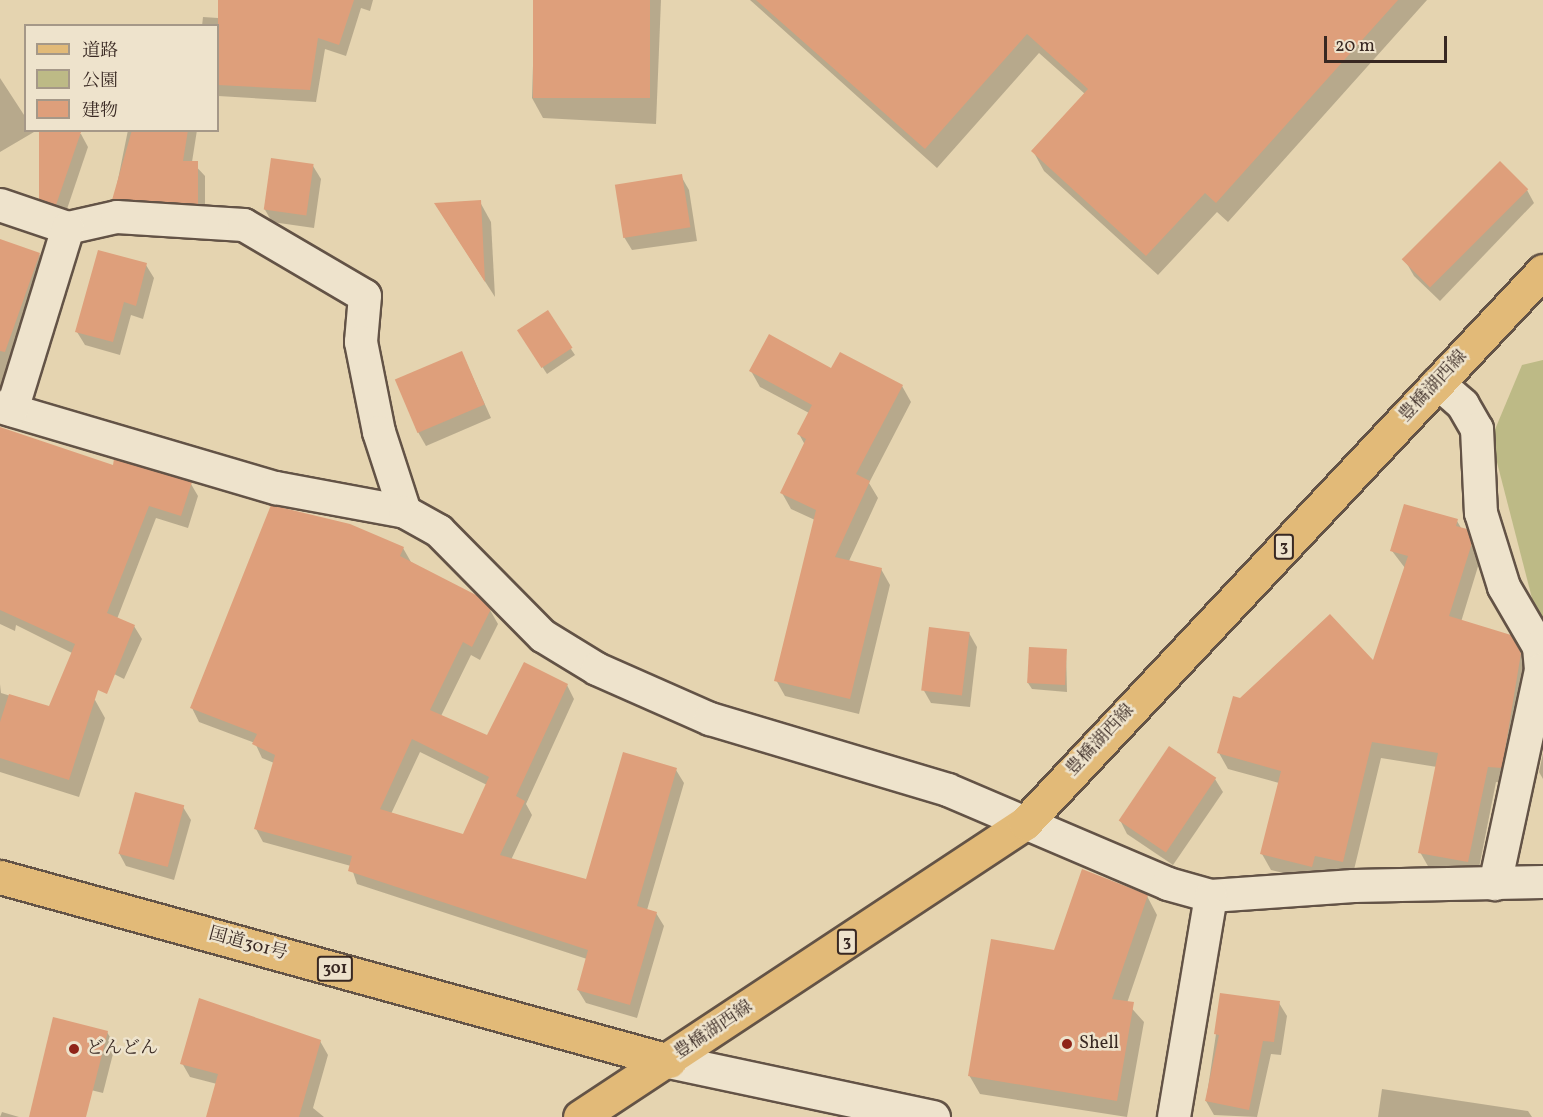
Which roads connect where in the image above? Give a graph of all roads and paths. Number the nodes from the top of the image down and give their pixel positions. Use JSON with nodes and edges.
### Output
{"nodes":[{"id":1,"x":0,"y":205,"type":"edge"},
{"id":2,"x":68,"y":228,"type":"junction"},
{"id":3,"x":1543,"y":271,"type":"edge"},
{"id":4,"x":1438,"y":383,"type":"junction"},
{"id":5,"x":6,"y":408,"type":"edge"},
{"id":6,"x":405,"y":512,"type":"junction"},
{"id":7,"x":1025,"y":822,"type":"junction"},
{"id":8,"x":0,"y":877,"type":"edge"},
{"id":9,"x":1543,"y":882,"type":"edge"},
{"id":10,"x":1495,"y":884,"type":"junction"},
{"id":11,"x":1211,"y":896,"type":"junction"},
{"id":12,"x":669,"y":1062,"type":"junction"},
{"id":13,"x":580,"y":1117,"type":"edge"},
{"id":14,"x":933,"y":1117,"type":"edge"},
{"id":15,"x":1174,"y":1117,"type":"edge"}],
"edges":[{"from":1,"to":2,"type":"street"},
{"from":2,"to":5,"type":"street"},
{"from":2,"to":6,"type":"street"},
{"from":3,"to":4,"type":"main road","name":"豊橋湖西線","number":"3"},
{"from":4,"to":7,"type":"main road","name":"豊橋湖西線","number":"3"},
{"from":4,"to":10,"type":"street"},
{"from":5,"to":6,"type":"street"},
{"from":6,"to":7,"type":"street"},
{"from":7,"to":11,"type":"street"},
{"from":7,"to":12,"type":"main road","name":"豊橋湖西線","number":"3"},
{"from":8,"to":12,"type":"main road","name":"国道301号","number":"301"},
{"from":9,"to":10,"type":"street"},
{"from":10,"to":11,"type":"street"},
{"from":11,"to":15,"type":"street"},
{"from":12,"to":13,"type":"main road","name":"豊橋湖西線","number":"3"},
{"from":12,"to":14,"type":"street"}]}
